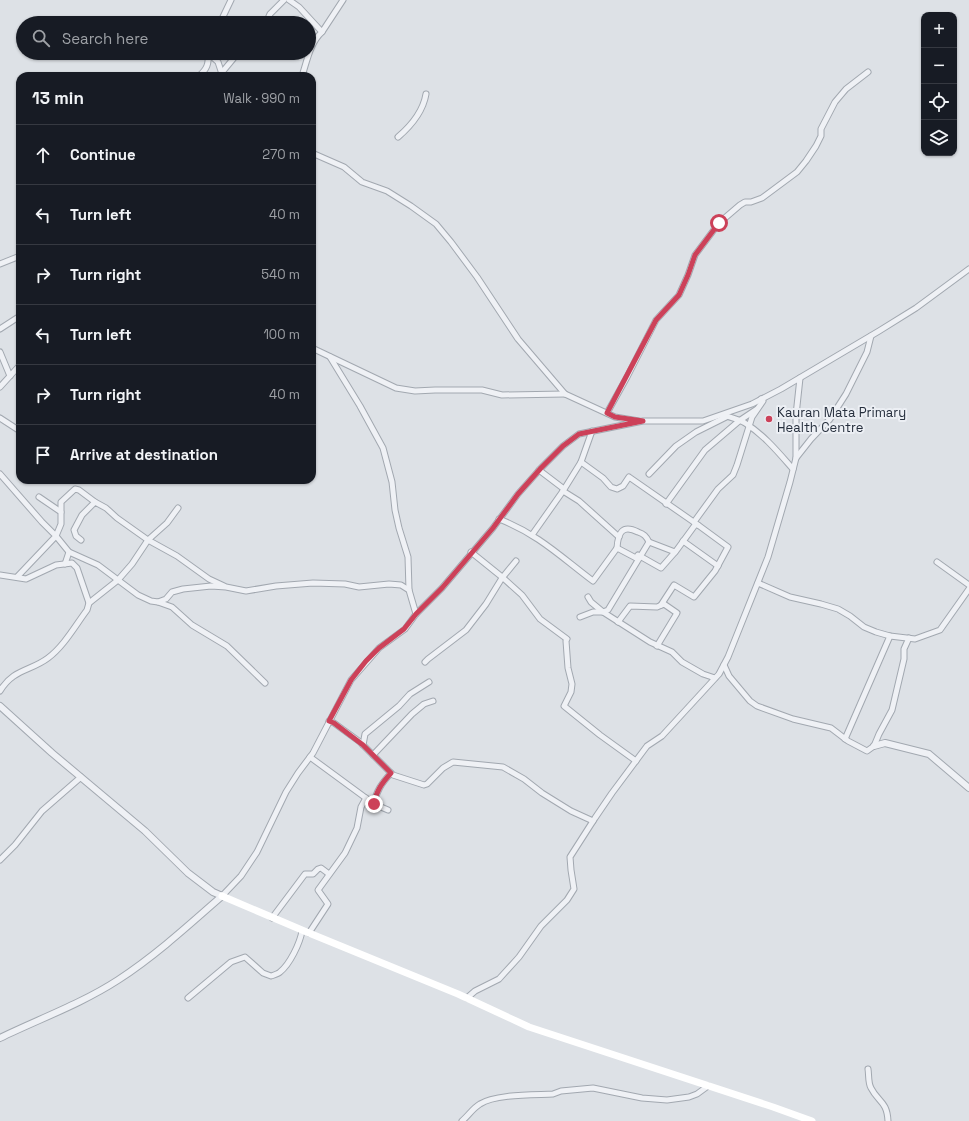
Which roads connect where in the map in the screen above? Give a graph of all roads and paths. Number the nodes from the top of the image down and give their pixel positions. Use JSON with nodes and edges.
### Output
{"nodes":[{"id":1,"x":231,"y":0,"type":"edge"},
{"id":2,"x":284,"y":0,"type":"edge"},
{"id":3,"x":289,"y":0,"type":"edge"},
{"id":4,"x":343,"y":0,"type":"edge"},
{"id":5,"x":223,"y":16,"type":"edge"},
{"id":6,"x":269,"y":16,"type":"edge"},
{"id":7,"x":307,"y":16,"type":"edge"},
{"id":8,"x":316,"y":25,"type":"edge"},
{"id":9,"x":322,"y":32,"type":"junction"},
{"id":10,"x":316,"y":38,"type":"edge"},
{"id":11,"x":208,"y":60,"type":"edge"},
{"id":12,"x":216,"y":60,"type":"edge"},
{"id":13,"x":232,"y":60,"type":"edge"},
{"id":14,"x":307,"y":60,"type":"edge"},
{"id":15,"x":203,"y":72,"type":"edge"},
{"id":16,"x":220,"y":72,"type":"edge"},
{"id":17,"x":222,"y":72,"type":"edge"},
{"id":18,"x":303,"y":72,"type":"edge"},
{"id":19,"x":868,"y":72,"type":"dead end"},
{"id":20,"x":426,"y":94,"type":"dead end"},
{"id":21,"x":398,"y":137,"type":"dead end"},
{"id":22,"x":316,"y":155,"type":"edge"},
{"id":23,"x":16,"y":258,"type":"edge"},
{"id":24,"x":0,"y":264,"type":"edge"},
{"id":25,"x":969,"y":269,"type":"edge"},
{"id":26,"x":16,"y":319,"type":"edge"},
{"id":27,"x":0,"y":329,"type":"edge"},
{"id":28,"x":871,"y":336,"type":"junction"},
{"id":29,"x":316,"y":350,"type":"edge"},
{"id":30,"x":0,"y":352,"type":"edge"},
{"id":31,"x":329,"y":356,"type":"junction"},
{"id":32,"x":16,"y":369,"type":"edge"},
{"id":33,"x":10,"y":376,"type":"junction"},
{"id":34,"x":800,"y":378,"type":"junction"},
{"id":35,"x":0,"y":387,"type":"edge"},
{"id":36,"x":565,"y":394,"type":"junction"},
{"id":37,"x":761,"y":399,"type":"junction"},
{"id":38,"x":760,"y":407,"type":"junction"},
{"id":39,"x":607,"y":413,"type":"junction"},
{"id":40,"x":725,"y":416,"type":"junction"},
{"id":41,"x":0,"y":418,"type":"edge"},
{"id":42,"x":739,"y":420,"type":"junction"},
{"id":43,"x":643,"y":421,"type":"junction"},
{"id":44,"x":749,"y":426,"type":"junction"},
{"id":45,"x":16,"y":428,"type":"edge"},
{"id":46,"x":592,"y":431,"type":"junction"},
{"id":47,"x":796,"y":458,"type":"junction"},
{"id":48,"x":580,"y":462,"type":"junction"},
{"id":49,"x":793,"y":469,"type":"junction"},
{"id":50,"x":539,"y":470,"type":"junction"},
{"id":51,"x":0,"y":474,"type":"edge"},
{"id":52,"x":649,"y":474,"type":"dead end"},
{"id":53,"x":564,"y":490,"type":"junction"},
{"id":54,"x":39,"y":497,"type":"dead end"},
{"id":55,"x":95,"y":502,"type":"junction"},
{"id":56,"x":666,"y":504,"type":"junction"},
{"id":57,"x":178,"y":508,"type":"dead end"},
{"id":58,"x":61,"y":512,"type":"junction"},
{"id":59,"x":499,"y":519,"type":"junction"},
{"id":60,"x":696,"y":524,"type":"junction"},
{"id":61,"x":532,"y":535,"type":"junction"},
{"id":62,"x":56,"y":536,"type":"junction"},
{"id":63,"x":619,"y":537,"type":"junction"},
{"id":64,"x":81,"y":540,"type":"dead end"},
{"id":65,"x":148,"y":540,"type":"junction"},
{"id":66,"x":683,"y":541,"type":"junction"},
{"id":67,"x":649,"y":542,"type":"junction"},
{"id":68,"x":617,"y":548,"type":"junction"},
{"id":69,"x":69,"y":552,"type":"junction"},
{"id":70,"x":472,"y":552,"type":"junction"},
{"id":71,"x":675,"y":552,"type":"junction"},
{"id":72,"x":640,"y":556,"type":"junction"},
{"id":73,"x":516,"y":561,"type":"dead end"},
{"id":74,"x":937,"y":562,"type":"dead end"},
{"id":75,"x":65,"y":564,"type":"junction"},
{"id":76,"x":718,"y":566,"type":"junction"},
{"id":77,"x":0,"y":575,"type":"edge"},
{"id":78,"x":17,"y":577,"type":"junction"},
{"id":79,"x":502,"y":577,"type":"junction"},
{"id":80,"x":118,"y":580,"type":"junction"},
{"id":81,"x":758,"y":583,"type":"junction"},
{"id":82,"x":969,"y":585,"type":"edge"},
{"id":83,"x":226,"y":587,"type":"junction"},
{"id":84,"x":969,"y":589,"type":"edge"},
{"id":85,"x":409,"y":590,"type":"junction"},
{"id":86,"x":588,"y":597,"type":"dead end"},
{"id":87,"x":158,"y":602,"type":"junction"},
{"id":88,"x":90,"y":603,"type":"junction"},
{"id":89,"x":660,"y":605,"type":"junction"},
{"id":90,"x":603,"y":612,"type":"junction"},
{"id":91,"x":416,"y":614,"type":"junction"},
{"id":92,"x":580,"y":617,"type":"dead end"},
{"id":93,"x":618,"y":622,"type":"junction"},
{"id":94,"x":890,"y":636,"type":"junction"},
{"id":95,"x":909,"y":638,"type":"junction"},
{"id":96,"x":657,"y":646,"type":"junction"},
{"id":97,"x":425,"y":662,"type":"dead end"},
{"id":98,"x":724,"y":665,"type":"junction"},
{"id":99,"x":715,"y":678,"type":"junction"},
{"id":100,"x":429,"y":682,"type":"dead end"},
{"id":101,"x":265,"y":683,"type":"dead end"},
{"id":102,"x":0,"y":691,"type":"edge"},
{"id":103,"x":433,"y":701,"type":"dead end"},
{"id":104,"x":0,"y":706,"type":"edge"},
{"id":105,"x":329,"y":721,"type":"junction"},
{"id":106,"x":845,"y":739,"type":"junction"},
{"id":107,"x":363,"y":745,"type":"junction"},
{"id":108,"x":874,"y":746,"type":"junction"},
{"id":109,"x":373,"y":755,"type":"junction"},
{"id":110,"x":310,"y":757,"type":"junction"},
{"id":111,"x":636,"y":761,"type":"junction"},
{"id":112,"x":391,"y":773,"type":"junction"},
{"id":113,"x":81,"y":777,"type":"junction"},
{"id":114,"x":969,"y":788,"type":"edge"},
{"id":115,"x":366,"y":798,"type":"junction"},
{"id":116,"x":374,"y":804,"type":"junction"},
{"id":117,"x":388,"y":810,"type":"dead end"},
{"id":118,"x":593,"y":822,"type":"junction"},
{"id":119,"x":0,"y":860,"type":"edge"},
{"id":120,"x":329,"y":874,"type":"junction"},
{"id":121,"x":222,"y":896,"type":"junction"},
{"id":122,"x":272,"y":918,"type":"junction"},
{"id":123,"x":305,"y":932,"type":"junction"},
{"id":124,"x":188,"y":998,"type":"dead end"},
{"id":125,"x":467,"y":998,"type":"junction"},
{"id":126,"x":0,"y":1038,"type":"edge"},
{"id":127,"x":868,"y":1069,"type":"dead end"},
{"id":128,"x":708,"y":1086,"type":"junction"},
{"id":129,"x":462,"y":1121,"type":"edge"},
{"id":130,"x":812,"y":1121,"type":"edge"},
{"id":131,"x":888,"y":1121,"type":"edge"}],
"edges":[{"from":1,"to":5,"type":"street"},
{"from":2,"to":6,"type":"street"},
{"from":3,"to":7,"type":"street"},
{"from":4,"to":9,"type":"street"},
{"from":8,"to":9,"type":"street"},
{"from":9,"to":10,"type":"street"},
{"from":11,"to":15,"type":"street"},
{"from":12,"to":16,"type":"street"},
{"from":13,"to":17,"type":"street"},
{"from":14,"to":18,"type":"street"},
{"from":19,"to":39,"type":"street"},
{"from":20,"to":21,"type":"street"},
{"from":22,"to":36,"type":"street"},
{"from":23,"to":24,"type":"street"},
{"from":25,"to":28,"type":"street"},
{"from":26,"to":27,"type":"street"},
{"from":28,"to":34,"type":"street"},
{"from":28,"to":47,"type":"street"},
{"from":29,"to":31,"type":"street"},
{"from":30,"to":33,"type":"street"},
{"from":31,"to":36,"type":"street"},
{"from":31,"to":85,"type":"street"},
{"from":32,"to":33,"type":"street"},
{"from":33,"to":35,"type":"street"},
{"from":34,"to":37,"type":"street"},
{"from":34,"to":47,"type":"street"},
{"from":36,"to":39,"type":"street"},
{"from":37,"to":38,"type":"street"},
{"from":37,"to":40,"type":"street"},
{"from":38,"to":42,"type":"street"},
{"from":38,"to":44,"type":"street"},
{"from":39,"to":43,"type":"street"},
{"from":40,"to":42,"type":"street"},
{"from":40,"to":43,"type":"street"},
{"from":40,"to":52,"type":"street"},
{"from":41,"to":45,"type":"street"},
{"from":42,"to":44,"type":"street"},
{"from":42,"to":56,"type":"street"},
{"from":43,"to":46,"type":"street"},
{"from":44,"to":49,"type":"street"},
{"from":44,"to":60,"type":"street"},
{"from":46,"to":48,"type":"street"},
{"from":46,"to":50,"type":"street"},
{"from":47,"to":49,"type":"street"},
{"from":48,"to":53,"type":"street"},
{"from":48,"to":56,"type":"street"},
{"from":49,"to":81,"type":"street"},
{"from":50,"to":53,"type":"street"},
{"from":50,"to":59,"type":"street"},
{"from":51,"to":62,"type":"street"},
{"from":53,"to":61,"type":"street"},
{"from":53,"to":63,"type":"street"},
{"from":54,"to":58,"type":"street"},
{"from":55,"to":58,"type":"street"},
{"from":55,"to":64,"type":"street"},
{"from":55,"to":65,"type":"street"},
{"from":56,"to":60,"type":"street"},
{"from":57,"to":65,"type":"street"},
{"from":58,"to":62,"type":"street"},
{"from":59,"to":61,"type":"street"},
{"from":59,"to":70,"type":"street"},
{"from":60,"to":66,"type":"street"},
{"from":60,"to":76,"type":"street"},
{"from":61,"to":68,"type":"street"},
{"from":62,"to":69,"type":"street"},
{"from":62,"to":78,"type":"street"},
{"from":63,"to":67,"type":"street"},
{"from":63,"to":68,"type":"street"},
{"from":65,"to":80,"type":"street"},
{"from":65,"to":83,"type":"street"},
{"from":66,"to":71,"type":"street"},
{"from":66,"to":76,"type":"street"},
{"from":67,"to":71,"type":"street"},
{"from":67,"to":72,"type":"street"},
{"from":68,"to":72,"type":"street"},
{"from":69,"to":75,"type":"street"},
{"from":69,"to":80,"type":"street"},
{"from":70,"to":79,"type":"street"},
{"from":70,"to":91,"type":"street"},
{"from":71,"to":72,"type":"street"},
{"from":72,"to":90,"type":"street"},
{"from":73,"to":79,"type":"street"},
{"from":74,"to":82,"type":"street"},
{"from":75,"to":78,"type":"street"},
{"from":75,"to":88,"type":"street"},
{"from":76,"to":89,"type":"street"},
{"from":77,"to":78,"type":"street"},
{"from":79,"to":97,"type":"street"},
{"from":79,"to":111,"type":"street"},
{"from":80,"to":87,"type":"street"},
{"from":80,"to":88,"type":"street"},
{"from":81,"to":94,"type":"street"},
{"from":81,"to":98,"type":"street"},
{"from":83,"to":85,"type":"street"},
{"from":83,"to":87,"type":"street"},
{"from":84,"to":95,"type":"street"},
{"from":85,"to":91,"type":"street"},
{"from":86,"to":90,"type":"street"},
{"from":87,"to":101,"type":"street"},
{"from":88,"to":102,"type":"street"},
{"from":89,"to":93,"type":"street"},
{"from":89,"to":96,"type":"street"},
{"from":90,"to":92,"type":"street"},
{"from":90,"to":93,"type":"street"},
{"from":91,"to":105,"type":"street"},
{"from":93,"to":96,"type":"street"},
{"from":94,"to":95,"type":"street"},
{"from":94,"to":106,"type":"street"},
{"from":95,"to":108,"type":"street"},
{"from":96,"to":99,"type":"street"},
{"from":98,"to":99,"type":"street"},
{"from":98,"to":106,"type":"street"},
{"from":99,"to":111,"type":"street"},
{"from":100,"to":107,"type":"street"},
{"from":103,"to":109,"type":"street"},
{"from":104,"to":113,"type":"street"},
{"from":105,"to":107,"type":"street"},
{"from":105,"to":110,"type":"street"},
{"from":106,"to":108,"type":"street"},
{"from":107,"to":109,"type":"street"},
{"from":108,"to":114,"type":"street"},
{"from":109,"to":112,"type":"street"},
{"from":110,"to":115,"type":"street"},
{"from":110,"to":121,"type":"street"},
{"from":111,"to":118,"type":"street"},
{"from":112,"to":116,"type":"street"},
{"from":112,"to":118,"type":"street"},
{"from":113,"to":119,"type":"street"},
{"from":113,"to":121,"type":"street"},
{"from":115,"to":116,"type":"street"},
{"from":115,"to":120,"type":"street"},
{"from":116,"to":117,"type":"street"},
{"from":118,"to":125,"type":"street"},
{"from":120,"to":122,"type":"street"},
{"from":120,"to":123,"type":"street"},
{"from":121,"to":122,"type":"main road"},
{"from":121,"to":126,"type":"street"},
{"from":122,"to":123,"type":"main road"},
{"from":123,"to":124,"type":"street"},
{"from":123,"to":125,"type":"main road"},
{"from":125,"to":128,"type":"main road"},
{"from":127,"to":131,"type":"street"},
{"from":128,"to":129,"type":"street"},
{"from":128,"to":130,"type":"main road"}]}
